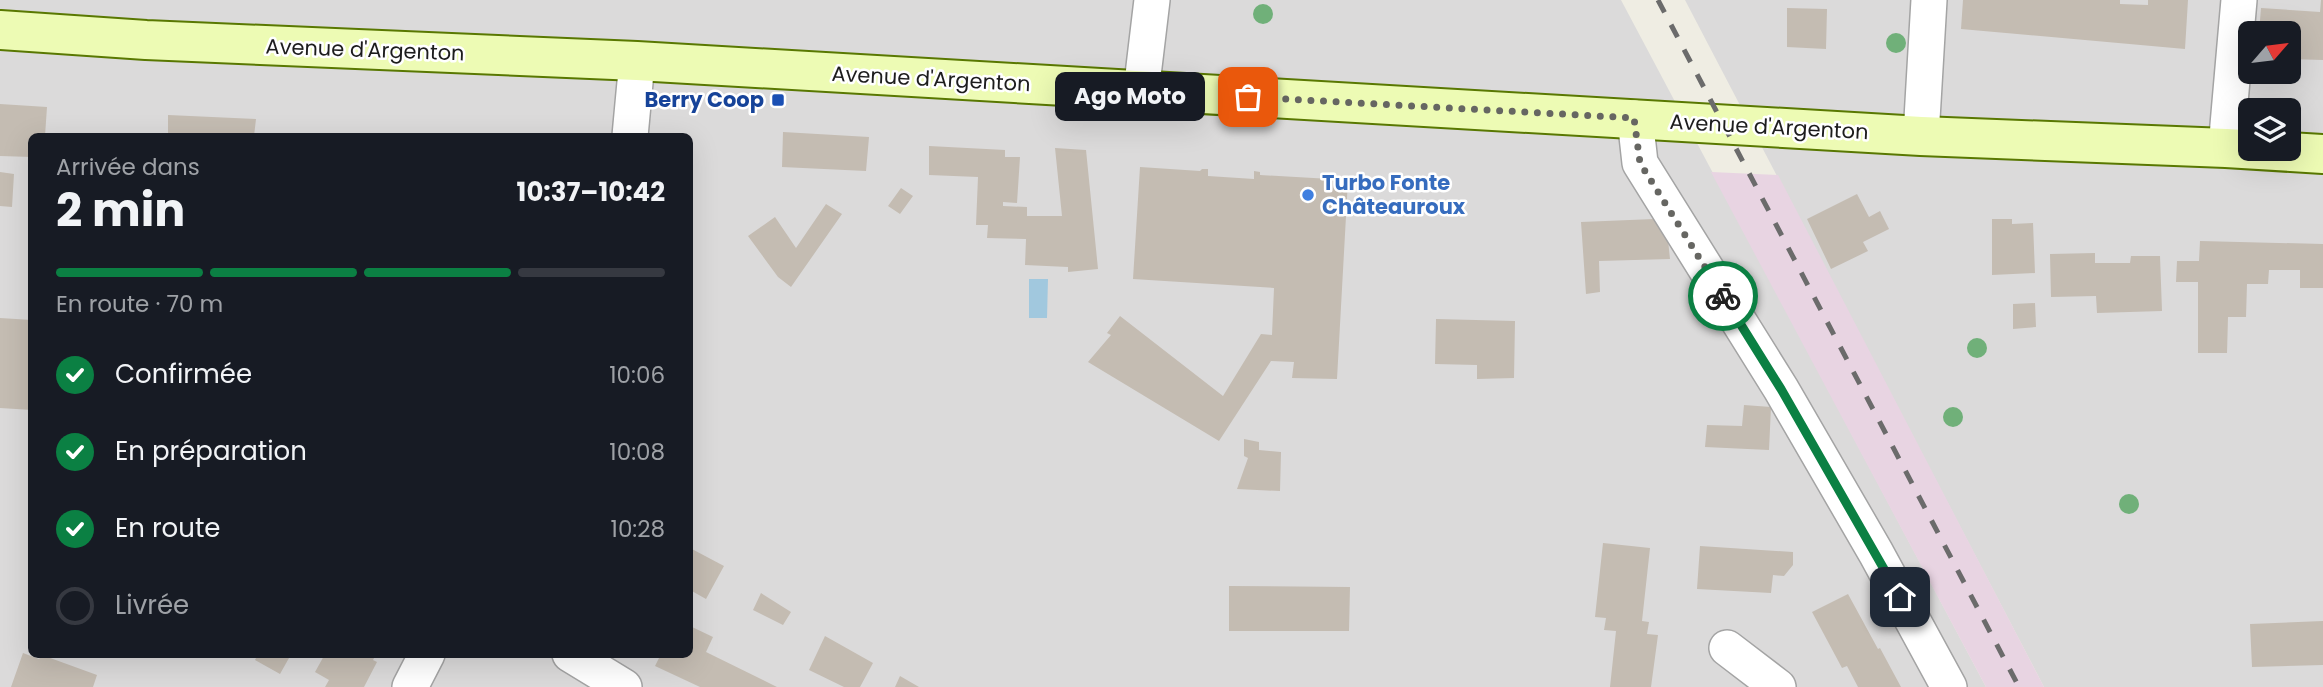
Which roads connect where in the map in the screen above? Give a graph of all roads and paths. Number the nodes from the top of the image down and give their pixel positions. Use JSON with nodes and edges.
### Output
{"nodes":[{"id":1,"x":1152,"y":0,"type":"edge"},
{"id":2,"x":1929,"y":0,"type":"edge"},
{"id":3,"x":2239,"y":0,"type":"edge"},
{"id":4,"x":0,"y":30,"type":"edge"},
{"id":5,"x":637,"y":61,"type":"junction"},
{"id":6,"x":1141,"y":92,"type":"junction"},
{"id":7,"x":1634,"y":118,"type":"junction"},
{"id":8,"x":630,"y":133,"type":"edge"},
{"id":9,"x":1921,"y":136,"type":"junction"},
{"id":10,"x":2226,"y":148,"type":"junction"},
{"id":11,"x":2323,"y":154,"type":"edge"},
{"id":12,"x":1727,"y":648,"type":"dead end"},
{"id":13,"x":425,"y":658,"type":"edge"},
{"id":14,"x":577,"y":658,"type":"edge"},
{"id":15,"x":410,"y":687,"type":"edge"},
{"id":16,"x":624,"y":687,"type":"edge"},
{"id":17,"x":1778,"y":687,"type":"edge"},
{"id":18,"x":1949,"y":687,"type":"edge"}],
"edges":[{"from":1,"to":6,"type":"street"},
{"from":2,"to":9,"type":"street"},
{"from":3,"to":10,"type":"street"},
{"from":4,"to":5,"type":"main road","name":"Avenue d'Argenton"},
{"from":5,"to":6,"type":"main road","name":"Avenue d'Argenton"},
{"from":5,"to":8,"type":"street"},
{"from":6,"to":7,"type":"main road","name":"Avenue d'Argenton"},
{"from":7,"to":9,"type":"main road","name":"Avenue d'Argenton"},
{"from":7,"to":18,"type":"street"},
{"from":9,"to":10,"type":"main road","name":"Avenue d'Argenton"},
{"from":10,"to":11,"type":"main road","name":"Avenue d'Argenton"},
{"from":12,"to":17,"type":"street"},
{"from":13,"to":15,"type":"street"},
{"from":14,"to":16,"type":"street"}]}
